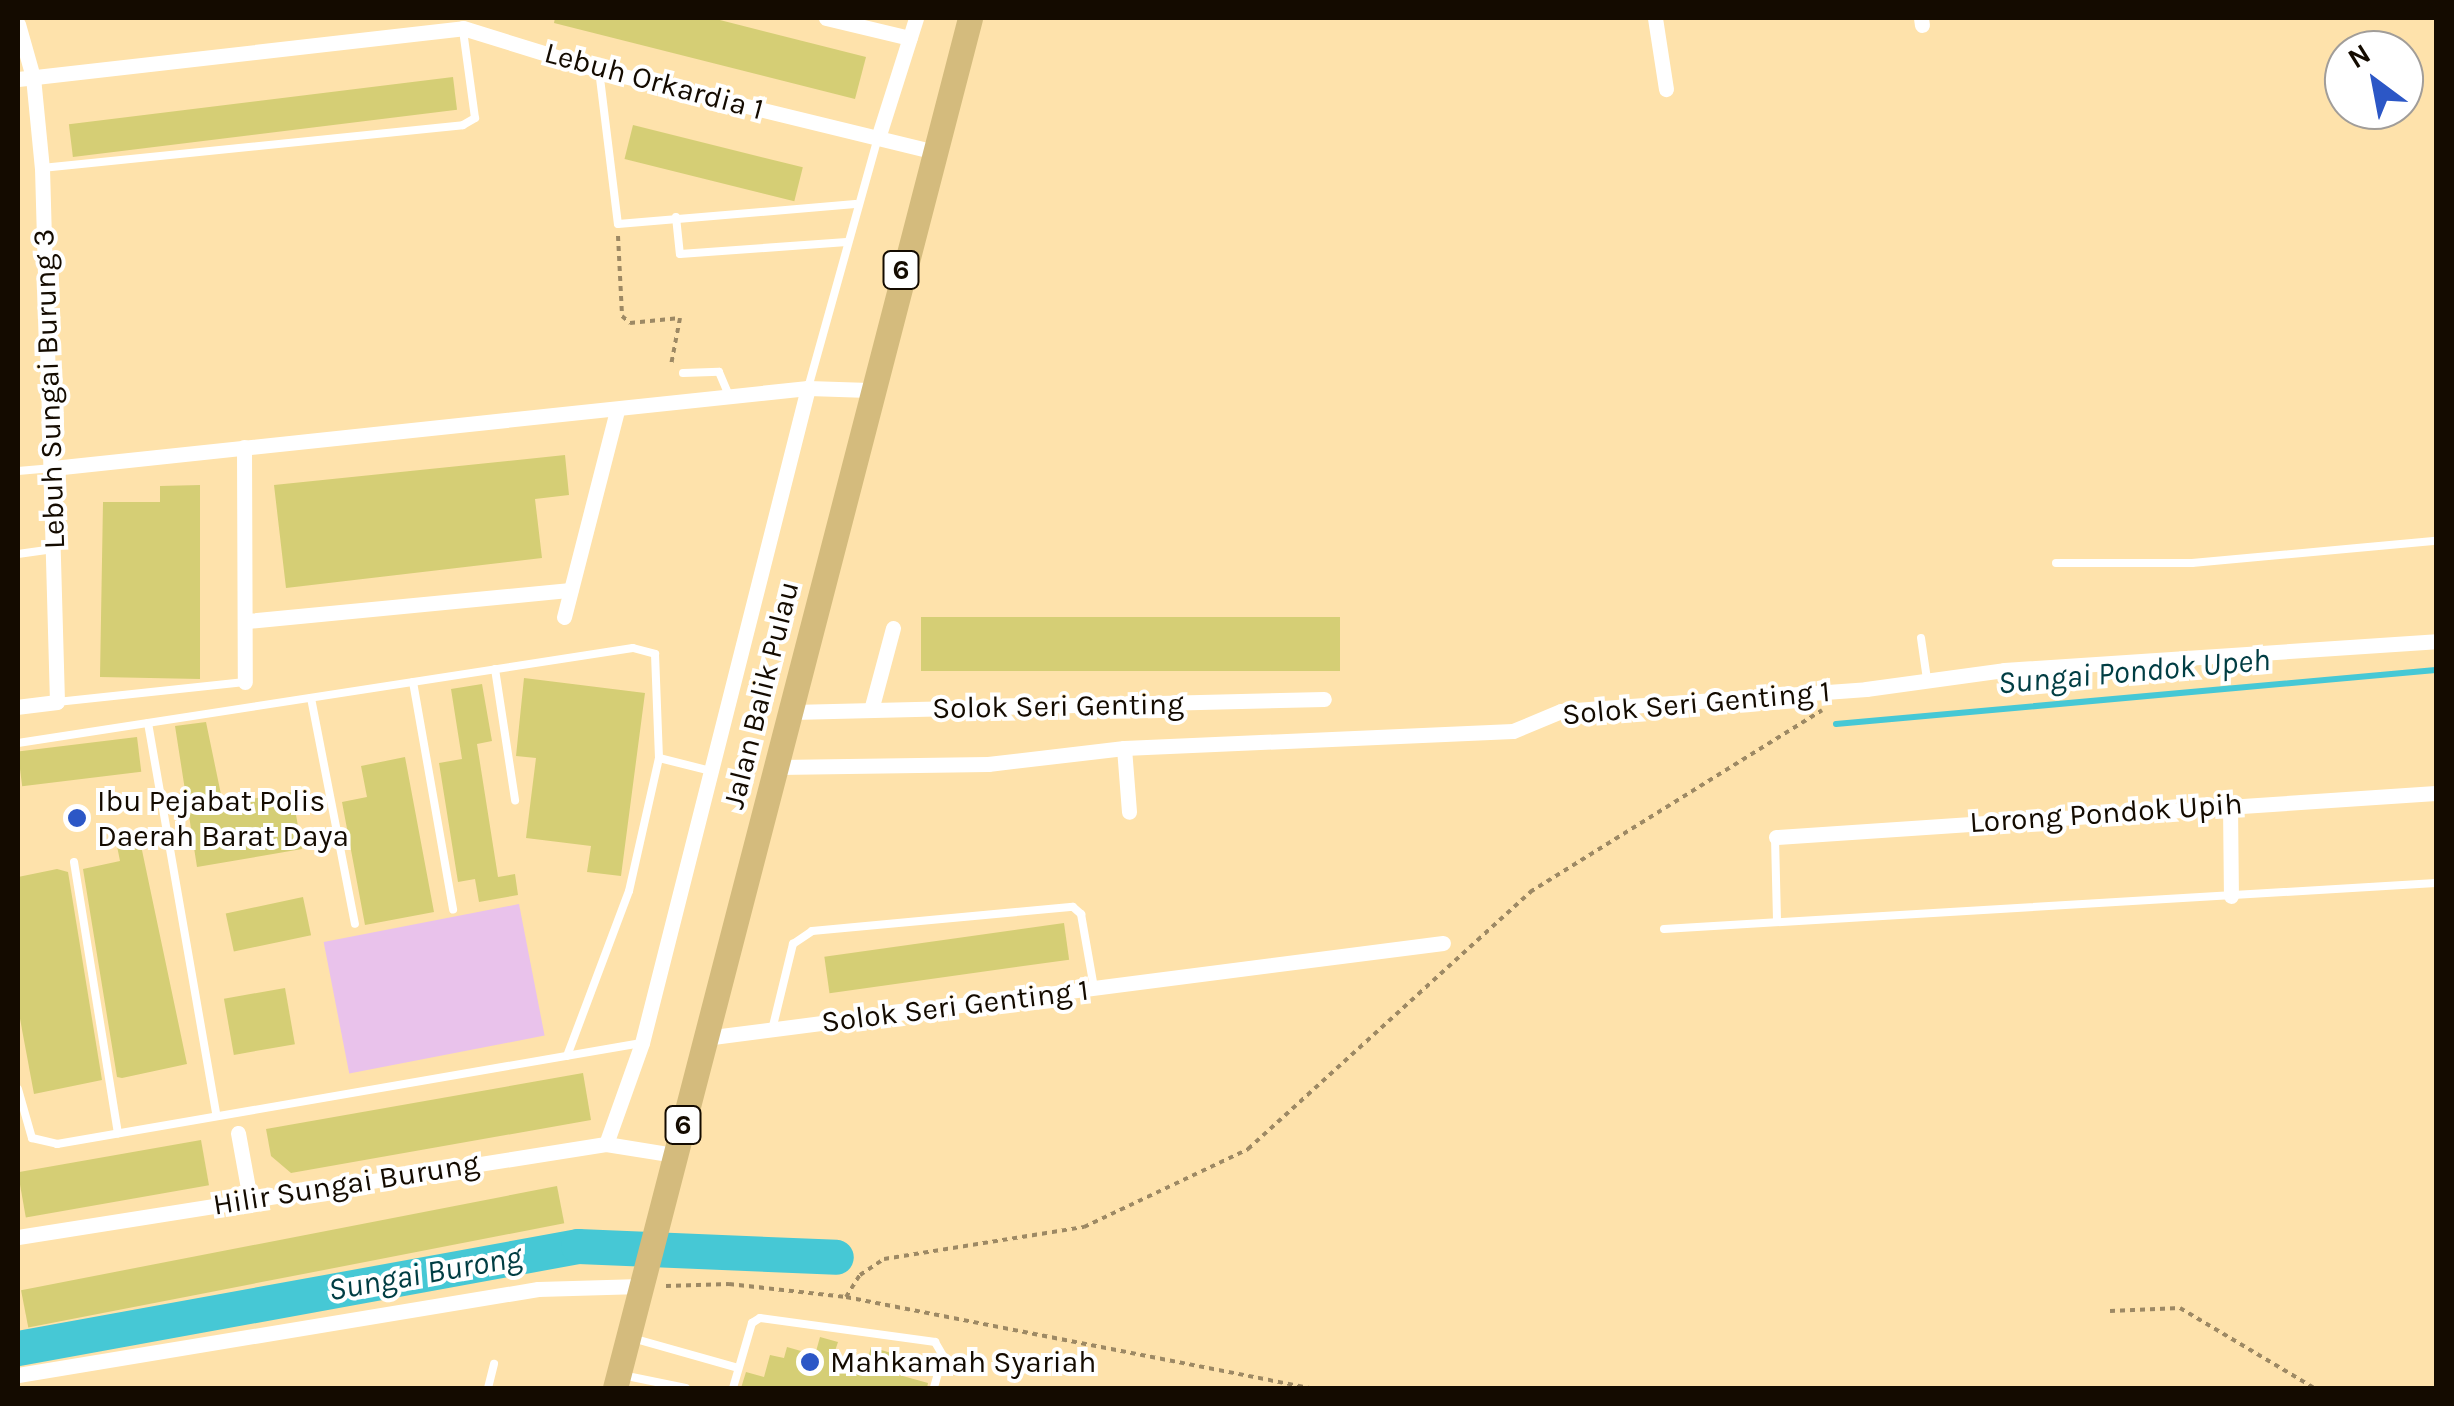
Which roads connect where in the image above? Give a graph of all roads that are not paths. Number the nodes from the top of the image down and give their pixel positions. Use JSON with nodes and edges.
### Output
{"nodes":[{"id":1,"x":826,"y":18,"type":"edge"},
{"id":2,"x":916,"y":18,"type":"edge"},
{"id":3,"x":970,"y":18,"type":"edge"},
{"id":4,"x":1654,"y":18,"type":"edge"},
{"id":5,"x":462,"y":23,"type":"edge"},
{"id":6,"x":18,"y":24,"type":"edge"},
{"id":7,"x":910,"y":38,"type":"junction"},
{"id":8,"x":599,"y":70,"type":"junction"},
{"id":9,"x":25,"y":78,"type":"edge"},
{"id":10,"x":1666,"y":89,"type":"dead end"},
{"id":11,"x":878,"y":138,"type":"junction"},
{"id":12,"x":932,"y":151,"type":"junction"},
{"id":13,"x":42,"y":168,"type":"junction"},
{"id":14,"x":855,"y":204,"type":"junction"},
{"id":15,"x":676,"y":217,"type":"junction"},
{"id":16,"x":847,"y":242,"type":"junction"},
{"id":17,"x":683,"y":373,"type":"road end"},
{"id":18,"x":808,"y":388,"type":"junction"},
{"id":19,"x":870,"y":390,"type":"junction"},
{"id":20,"x":730,"y":398,"type":"junction"},
{"id":21,"x":617,"y":411,"type":"junction"},
{"id":22,"x":244,"y":447,"type":"junction"},
{"id":23,"x":52,"y":468,"type":"junction"},
{"id":24,"x":18,"y":472,"type":"edge"},
{"id":25,"x":2436,"y":540,"type":"edge"},
{"id":26,"x":54,"y":549,"type":"junction"},
{"id":27,"x":18,"y":554,"type":"edge"},
{"id":28,"x":2056,"y":563,"type":"dead end"},
{"id":29,"x":571,"y":590,"type":"junction"},
{"id":30,"x":564,"y":617,"type":"dead end"},
{"id":31,"x":246,"y":621,"type":"junction"},
{"id":32,"x":894,"y":628,"type":"dead end"},
{"id":33,"x":1920,"y":638,"type":"dead end"},
{"id":34,"x":2436,"y":641,"type":"edge"},
{"id":35,"x":496,"y":670,"type":"junction"},
{"id":36,"x":1927,"y":679,"type":"junction"},
{"id":37,"x":246,"y":682,"type":"joint"},
{"id":38,"x":413,"y":682,"type":"junction"},
{"id":39,"x":311,"y":698,"type":"junction"},
{"id":40,"x":1324,"y":699,"type":"dead end"},
{"id":41,"x":57,"y":702,"type":"junction"},
{"id":42,"x":18,"y":707,"type":"edge"},
{"id":43,"x":871,"y":710,"type":"junction"},
{"id":44,"x":792,"y":712,"type":"junction"},
{"id":45,"x":148,"y":723,"type":"junction"},
{"id":46,"x":18,"y":743,"type":"edge"},
{"id":47,"x":1124,"y":748,"type":"junction"},
{"id":48,"x":659,"y":758,"type":"junction"},
{"id":49,"x":778,"y":766,"type":"junction"},
{"id":50,"x":711,"y":771,"type":"junction"},
{"id":51,"x":2436,"y":793,"type":"edge"},
{"id":52,"x":515,"y":800,"type":"dead end"},
{"id":53,"x":2230,"y":804,"type":"junction"},
{"id":54,"x":1129,"y":812,"type":"dead end"},
{"id":55,"x":1776,"y":837,"type":"joint"},
{"id":56,"x":74,"y":862,"type":"dead end"},
{"id":57,"x":2436,"y":883,"type":"edge"},
{"id":58,"x":2231,"y":896,"type":"junction"},
{"id":59,"x":453,"y":910,"type":"dead end"},
{"id":60,"x":1778,"y":922,"type":"junction"},
{"id":61,"x":355,"y":924,"type":"dead end"},
{"id":62,"x":1664,"y":929,"type":"dead end"},
{"id":63,"x":1443,"y":943,"type":"dead end"},
{"id":64,"x":1094,"y":988,"type":"junction"},
{"id":65,"x":772,"y":1030,"type":"junction"},
{"id":66,"x":705,"y":1038,"type":"junction"},
{"id":67,"x":642,"y":1043,"type":"junction"},
{"id":68,"x":567,"y":1056,"type":"junction"},
{"id":69,"x":18,"y":1090,"type":"edge"},
{"id":70,"x":216,"y":1114,"type":"junction"},
{"id":71,"x":118,"y":1133,"type":"junction"},
{"id":72,"x":238,"y":1133,"type":"dead end"},
{"id":73,"x":606,"y":1144,"type":"junction"},
{"id":74,"x":675,"y":1155,"type":"junction"},
{"id":75,"x":250,"y":1199,"type":"junction"},
{"id":76,"x":18,"y":1237,"type":"edge"},
{"id":77,"x":641,"y":1286,"type":"junction"},
{"id":78,"x":628,"y":1336,"type":"junction"},
{"id":79,"x":494,"y":1364,"type":"dead end"},
{"id":80,"x":738,"y":1368,"type":"junction"},
{"id":81,"x":18,"y":1375,"type":"edge"},
{"id":82,"x":616,"y":1381,"type":"edge"},
{"id":83,"x":488,"y":1388,"type":"edge"},
{"id":84,"x":686,"y":1388,"type":"edge"},
{"id":85,"x":732,"y":1388,"type":"edge"},
{"id":86,"x":934,"y":1388,"type":"edge"}],
"edges":[{"from":1,"to":7,"type":"street"},
{"from":2,"to":7,"type":"street"},
{"from":3,"to":12,"type":"main road","name":"Jalan Balik Pulau","number":"6"},
{"from":4,"to":10,"type":"street"},
{"from":5,"to":8,"type":"street","name":"Lebuh Orkardia 1"},
{"from":5,"to":9,"type":"street","name":"Lebuh Orkardia 1"},
{"from":5,"to":13,"type":"lane"},
{"from":6,"to":9,"type":"street","name":"Lebuh Sungai Burung 3"},
{"from":7,"to":11,"type":"street"},
{"from":8,"to":11,"type":"street","name":"Lebuh Orkardia 1"},
{"from":8,"to":15,"type":"lane"},
{"from":9,"to":13,"type":"street","name":"Lebuh Sungai Burung 3"},
{"from":11,"to":12,"type":"street","name":"Lebuh Orkardia 1"},
{"from":11,"to":14,"type":"lane"},
{"from":12,"to":19,"type":"main road","name":"Jalan Balik Pulau","number":"6"},
{"from":13,"to":23,"type":"street","name":"Lebuh Sungai Burung 3"},
{"from":14,"to":15,"type":"lane"},
{"from":14,"to":16,"type":"lane"},
{"from":15,"to":16,"type":"lane"},
{"from":16,"to":18,"type":"lane"},
{"from":17,"to":20,"type":"lane"},
{"from":18,"to":19,"type":"street"},
{"from":18,"to":20,"type":"street"},
{"from":18,"to":50,"type":"street"},
{"from":19,"to":44,"type":"main road","name":"Jalan Balik Pulau","number":"6"},
{"from":20,"to":21,"type":"street"},
{"from":21,"to":22,"type":"street"},
{"from":21,"to":29,"type":"street"},
{"from":22,"to":23,"type":"street"},
{"from":22,"to":31,"type":"street"},
{"from":23,"to":24,"type":"lane"},
{"from":23,"to":26,"type":"street","name":"Lebuh Sungai Burung 3"},
{"from":25,"to":28,"type":"lane"},
{"from":26,"to":27,"type":"lane"},
{"from":26,"to":41,"type":"street","name":"Lebuh Sungai Burung 3"},
{"from":29,"to":30,"type":"street"},
{"from":29,"to":31,"type":"street"},
{"from":31,"to":37,"type":"street"},
{"from":32,"to":43,"type":"street"},
{"from":33,"to":36,"type":"lane"},
{"from":34,"to":36,"type":"street","name":"Solok Seri Genting 1"},
{"from":35,"to":38,"type":"lane"},
{"from":35,"to":48,"type":"lane"},
{"from":35,"to":52,"type":"lane"},
{"from":36,"to":47,"type":"street","name":"Solok Seri Genting 1"},
{"from":37,"to":41,"type":"lane"},
{"from":38,"to":39,"type":"lane"},
{"from":38,"to":59,"type":"lane"},
{"from":39,"to":45,"type":"lane"},
{"from":39,"to":61,"type":"lane"},
{"from":40,"to":43,"type":"street","name":"Solok Seri Genting"},
{"from":41,"to":42,"type":"street"},
{"from":43,"to":44,"type":"street","name":"Solok Seri Genting"},
{"from":44,"to":49,"type":"main road","name":"Jalan Balik Pulau","number":"6"},
{"from":45,"to":46,"type":"lane"},
{"from":45,"to":70,"type":"lane"},
{"from":47,"to":49,"type":"street","name":"Solok Seri Genting 1"},
{"from":47,"to":54,"type":"street"},
{"from":48,"to":50,"type":"lane"},
{"from":48,"to":68,"type":"lane"},
{"from":49,"to":66,"type":"main road","name":"Jalan Balik Pulau","number":"6"},
{"from":50,"to":67,"type":"street"},
{"from":51,"to":53,"type":"street","name":"Lorong Pondok Upih"},
{"from":53,"to":55,"type":"street","name":"Lorong Pondok Upih"},
{"from":53,"to":58,"type":"street"},
{"from":55,"to":60,"type":"lane"},
{"from":56,"to":71,"type":"lane"},
{"from":57,"to":58,"type":"lane"},
{"from":58,"to":60,"type":"lane"},
{"from":60,"to":62,"type":"lane"},
{"from":63,"to":64,"type":"street","name":"Solok Seri Genting 1"},
{"from":64,"to":65,"type":"street","name":"Solok Seri Genting 1"},
{"from":64,"to":65,"type":"lane"},
{"from":65,"to":66,"type":"street","name":"Solok Seri Genting 1"},
{"from":66,"to":74,"type":"main road","name":"Jalan Balik Pulau","number":"6"},
{"from":67,"to":68,"type":"lane"},
{"from":67,"to":73,"type":"street"},
{"from":68,"to":70,"type":"lane"},
{"from":69,"to":71,"type":"lane"},
{"from":70,"to":71,"type":"lane"},
{"from":72,"to":75,"type":"street"},
{"from":73,"to":74,"type":"street","name":"Hilir Sungai Burung"},
{"from":73,"to":75,"type":"street","name":"Hilir Sungai Burung"},
{"from":74,"to":77,"type":"main road","name":"Jalan Balik Pulau","number":"6"},
{"from":75,"to":76,"type":"street","name":"Hilir Sungai Burung"},
{"from":77,"to":78,"type":"main road","name":"Jalan Balik Pulau","number":"6"},
{"from":77,"to":81,"type":"street"},
{"from":78,"to":80,"type":"lane"},
{"from":78,"to":82,"type":"main road","name":"Jalan Balik Pulau","number":"6"},
{"from":79,"to":83,"type":"lane"},
{"from":80,"to":85,"type":"lane"},
{"from":80,"to":86,"type":"lane"},
{"from":82,"to":84,"type":"lane"}]}
